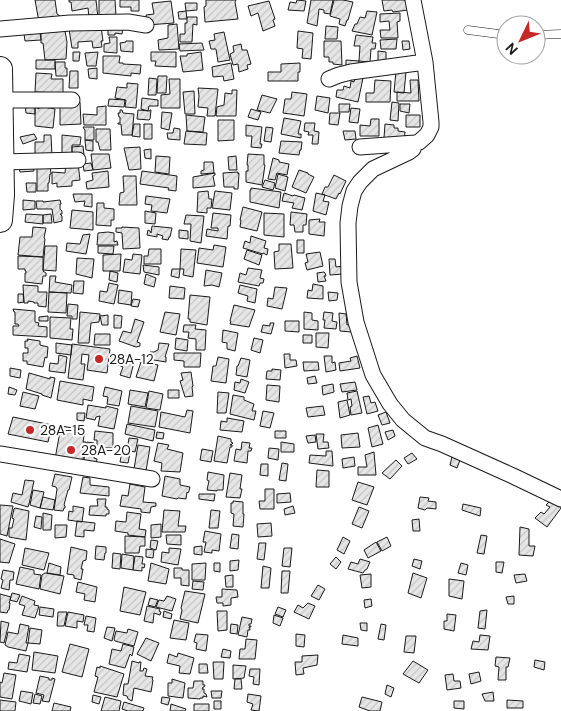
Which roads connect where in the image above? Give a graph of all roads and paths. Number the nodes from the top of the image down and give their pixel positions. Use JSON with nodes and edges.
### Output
{"nodes":[{"id":1,"x":413,"y":0,"type":"edge"},
{"id":2,"x":146,"y":25,"type":"dead end"},
{"id":3,"x":0,"y":28,"type":"edge"},
{"id":4,"x":468,"y":30,"type":"dead end"},
{"id":5,"x":496,"y":34,"type":"edge"},
{"id":6,"x":561,"y":34,"type":"edge"},
{"id":7,"x":546,"y":35,"type":"edge"},
{"id":8,"x":425,"y":62,"type":"junction"},
{"id":9,"x":0,"y":69,"type":"edge"},
{"id":10,"x":329,"y":79,"type":"dead end"},
{"id":11,"x":1,"y":100,"type":"edge"},
{"id":12,"x":72,"y":100,"type":"dead end"},
{"id":13,"x":415,"y":143,"type":"junction"},
{"id":14,"x":360,"y":147,"type":"dead end"},
{"id":15,"x":78,"y":160,"type":"dead end"},
{"id":16,"x":2,"y":162,"type":"junction"},
{"id":17,"x":0,"y":220,"type":"edge"},
{"id":18,"x":0,"y":454,"type":"edge"},
{"id":19,"x":152,"y":479,"type":"dead end"},
{"id":20,"x":561,"y":498,"type":"edge"}],
"edges":[{"from":1,"to":8,"type":"street"},
{"from":2,"to":3,"type":"street"},
{"from":4,"to":5,"type":"lane"},
{"from":6,"to":7,"type":"lane"},
{"from":8,"to":10,"type":"street"},
{"from":8,"to":13,"type":"street"},
{"from":9,"to":11,"type":"main road"},
{"from":11,"to":12,"type":"street"},
{"from":11,"to":16,"type":"main road"},
{"from":13,"to":14,"type":"street"},
{"from":13,"to":20,"type":"street"},
{"from":15,"to":16,"type":"street"},
{"from":16,"to":17,"type":"main road"},
{"from":18,"to":19,"type":"street"}]}
